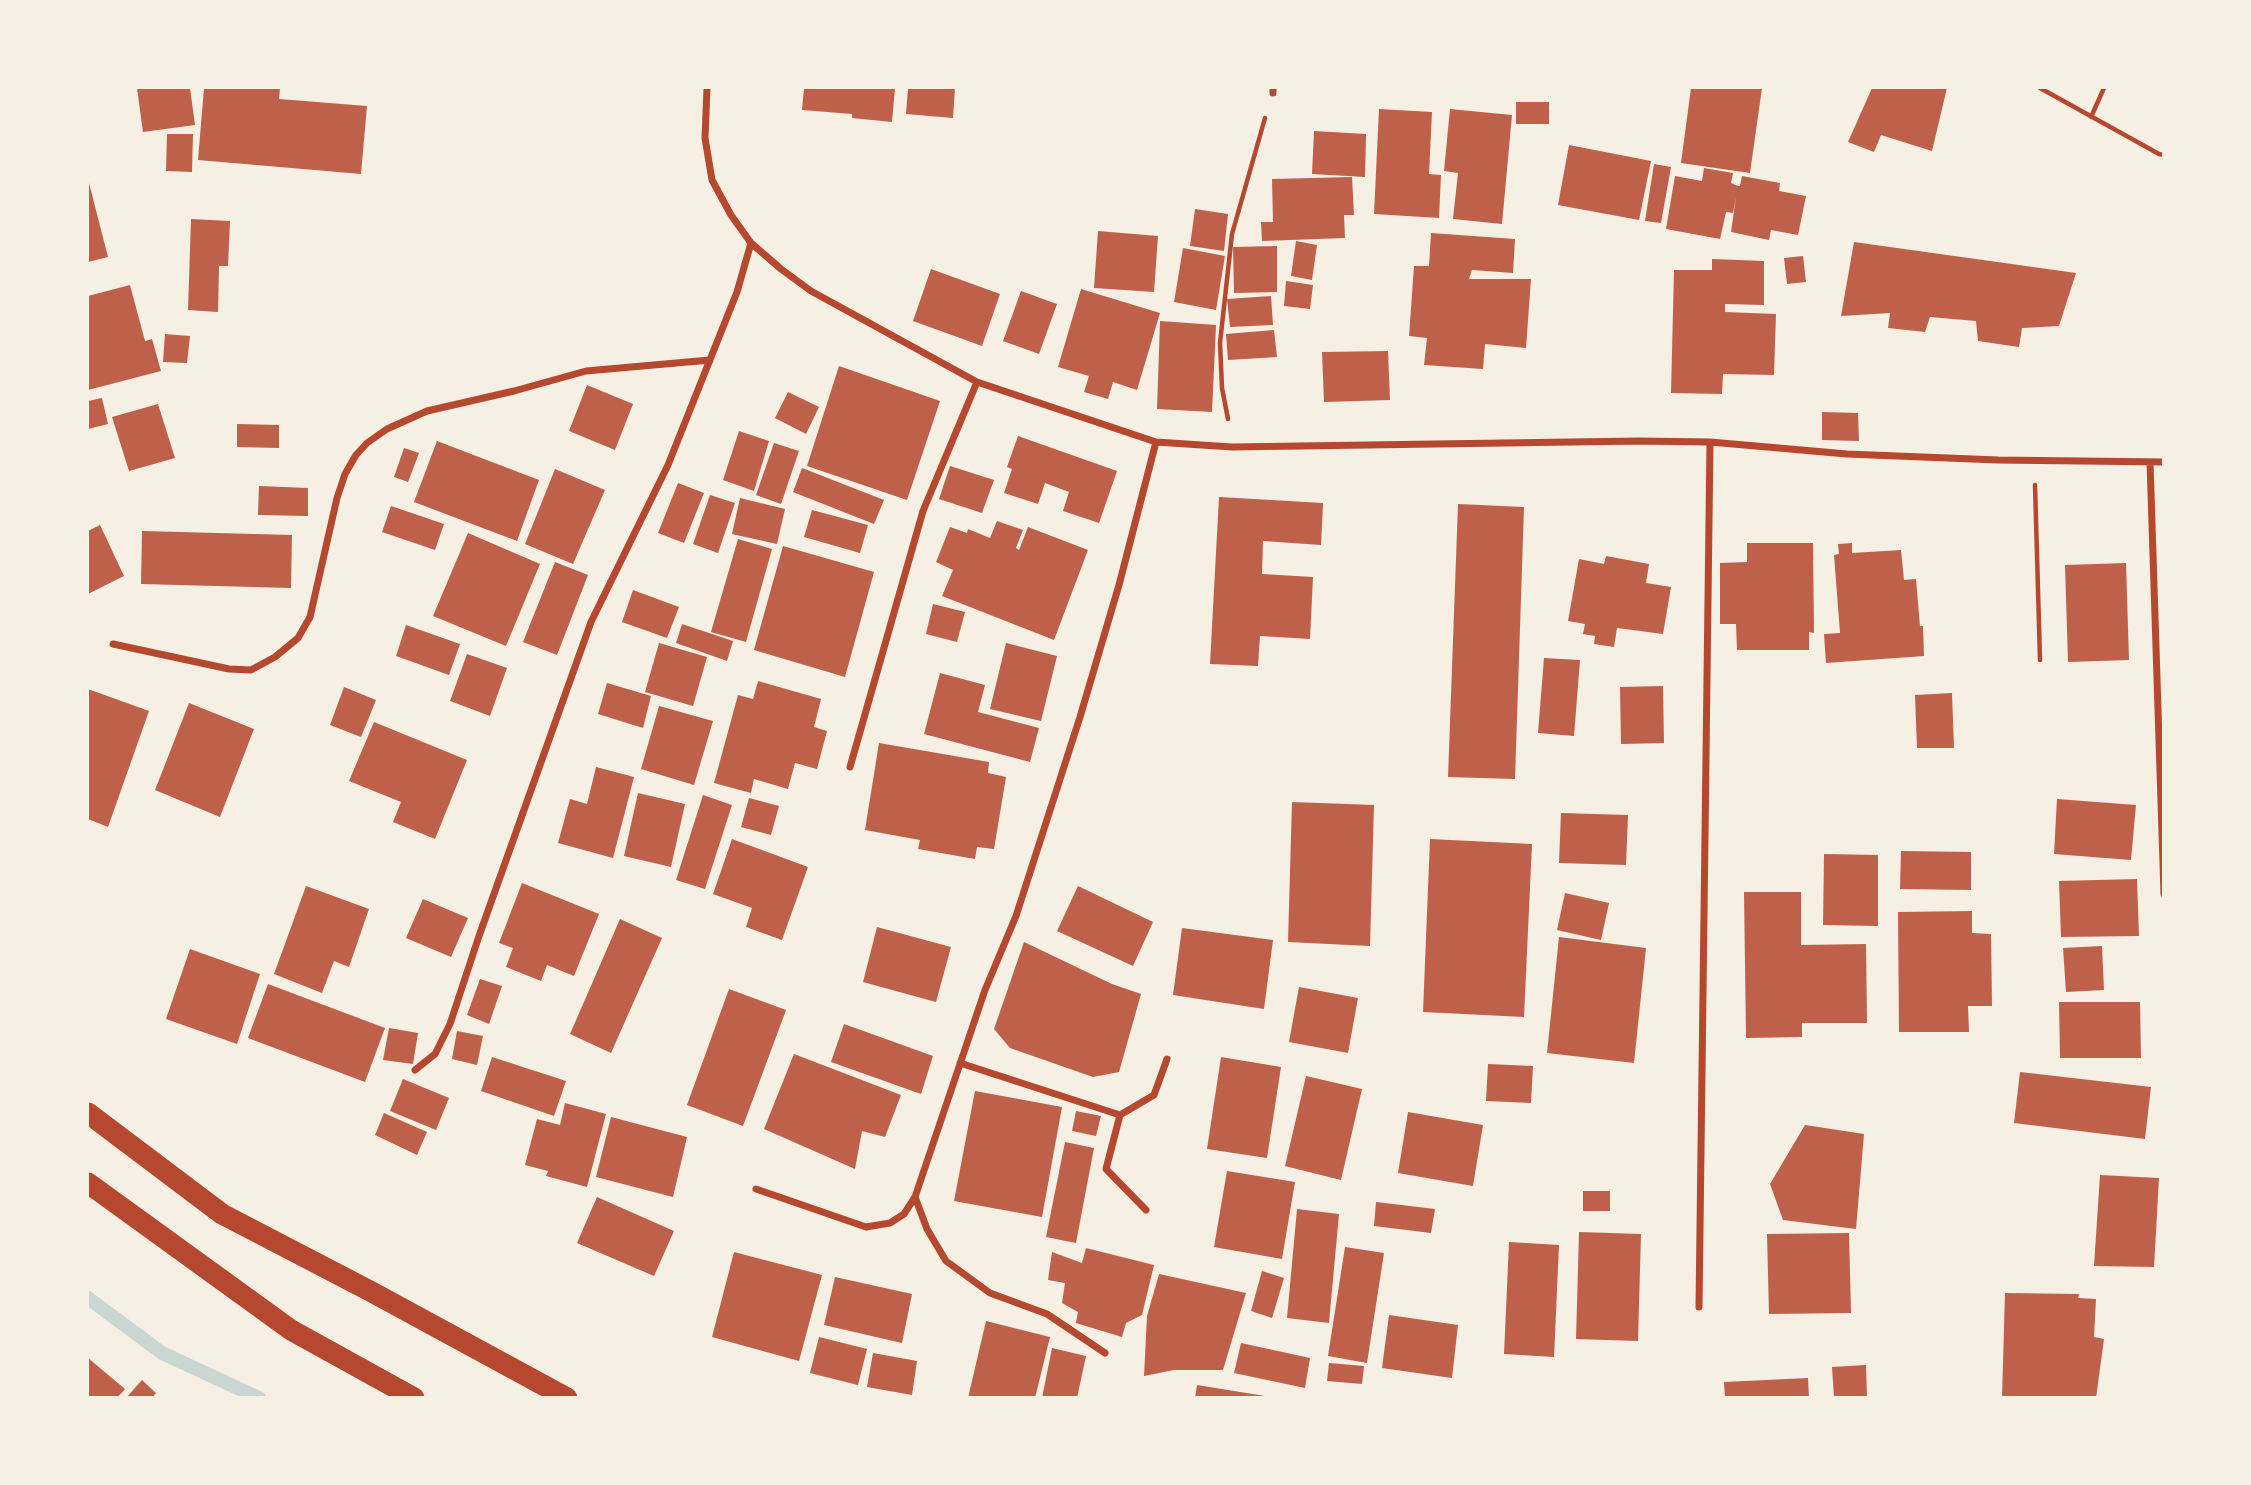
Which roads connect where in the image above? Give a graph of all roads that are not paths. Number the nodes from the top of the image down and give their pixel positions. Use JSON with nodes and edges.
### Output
{"nodes":[{"id":1,"x":707,"y":88,"type":"edge"},
{"id":2,"x":751,"y":243,"type":"junction"},
{"id":3,"x":710,"y":360,"type":"junction"},
{"id":4,"x":978,"y":382,"type":"junction"},
{"id":5,"x":1156,"y":442,"type":"junction"},
{"id":6,"x":1710,"y":442,"type":"junction"},
{"id":7,"x":2150,"y":462,"type":"junction"},
{"id":8,"x":2164,"y":462,"type":"edge"},
{"id":9,"x":113,"y":644,"type":"dead end"},
{"id":10,"x":850,"y":767,"type":"dead end"},
{"id":11,"x":2164,"y":894,"type":"edge"},
{"id":12,"x":1167,"y":1059,"type":"dead end"},
{"id":13,"x":960,"y":1063,"type":"junction"},
{"id":14,"x":415,"y":1070,"type":"dead end"},
{"id":15,"x":88,"y":1113,"type":"edge"},
{"id":16,"x":1121,"y":1115,"type":"junction"},
{"id":17,"x":88,"y":1183,"type":"edge"},
{"id":18,"x":756,"y":1189,"type":"dead end"},
{"id":19,"x":915,"y":1198,"type":"junction"},
{"id":20,"x":1146,"y":1210,"type":"dead end"},
{"id":21,"x":1699,"y":1307,"type":"dead end"},
{"id":22,"x":1105,"y":1353,"type":"dead end"},
{"id":23,"x":414,"y":1398,"type":"edge"},
{"id":24,"x":567,"y":1398,"type":"edge"}],
"edges":[{"from":1,"to":2,"type":"street"},
{"from":2,"to":3,"type":"street"},
{"from":2,"to":4,"type":"street"},
{"from":3,"to":9,"type":"street"},
{"from":3,"to":14,"type":"street"},
{"from":4,"to":5,"type":"street"},
{"from":4,"to":10,"type":"street"},
{"from":5,"to":6,"type":"street"},
{"from":5,"to":13,"type":"street"},
{"from":6,"to":7,"type":"street"},
{"from":6,"to":21,"type":"street"},
{"from":7,"to":8,"type":"street"},
{"from":7,"to":11,"type":"street"},
{"from":12,"to":16,"type":"street"},
{"from":13,"to":16,"type":"street"},
{"from":13,"to":19,"type":"street"},
{"from":15,"to":24,"type":"highway"},
{"from":16,"to":20,"type":"street"},
{"from":17,"to":23,"type":"highway"},
{"from":18,"to":19,"type":"street"},
{"from":19,"to":22,"type":"street"}]}
